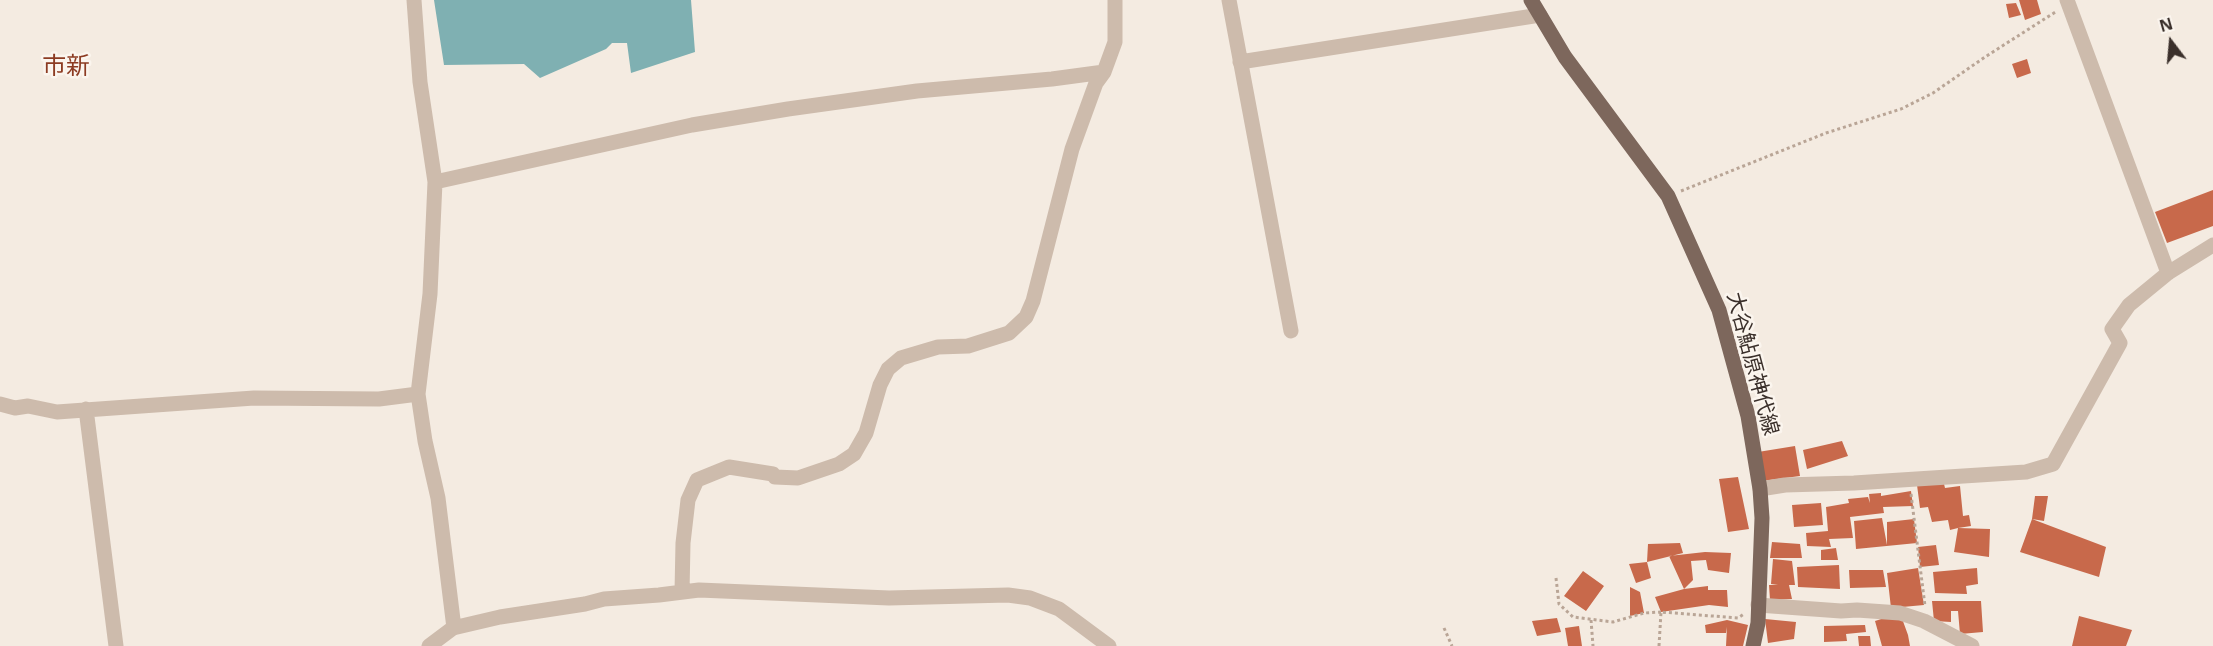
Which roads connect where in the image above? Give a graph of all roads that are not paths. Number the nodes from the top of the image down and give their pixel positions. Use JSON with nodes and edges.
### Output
{"nodes":[{"id":1,"x":414,"y":0,"type":"edge"},
{"id":2,"x":1115,"y":0,"type":"edge"},
{"id":3,"x":1229,"y":0,"type":"edge"},
{"id":4,"x":1531,"y":0,"type":"edge"},
{"id":5,"x":2068,"y":2,"type":"edge"},
{"id":6,"x":1540,"y":15,"type":"junction"},
{"id":7,"x":1240,"y":62,"type":"junction"},
{"id":8,"x":1104,"y":72,"type":"junction"},
{"id":9,"x":435,"y":182,"type":"junction"},
{"id":10,"x":2213,"y":245,"type":"edge"},
{"id":11,"x":2169,"y":273,"type":"junction"},
{"id":12,"x":1291,"y":331,"type":"dead end"},
{"id":13,"x":418,"y":394,"type":"junction"},
{"id":14,"x":0,"y":404,"type":"edge"},
{"id":15,"x":86,"y":409,"type":"junction"},
{"id":16,"x":1760,"y":489,"type":"junction"},
{"id":17,"x":682,"y":592,"type":"junction"},
{"id":18,"x":1758,"y":605,"type":"junction"},
{"id":19,"x":454,"y":628,"type":"junction"},
{"id":20,"x":116,"y":646,"type":"edge"},
{"id":21,"x":429,"y":646,"type":"edge"},
{"id":22,"x":1109,"y":646,"type":"edge"},
{"id":23,"x":1753,"y":646,"type":"edge"},
{"id":24,"x":1972,"y":646,"type":"edge"}],
"edges":[{"from":1,"to":9,"type":"street"},
{"from":2,"to":8,"type":"street"},
{"from":3,"to":7,"type":"street"},
{"from":4,"to":6,"type":"main road","name":"大谷鮎原神代線"},
{"from":5,"to":11,"type":"street"},
{"from":6,"to":7,"type":"street"},
{"from":6,"to":16,"type":"main road","name":"大谷鮎原神代線"},
{"from":7,"to":12,"type":"street"},
{"from":8,"to":9,"type":"street"},
{"from":8,"to":17,"type":"street"},
{"from":9,"to":13,"type":"street"},
{"from":10,"to":11,"type":"street"},
{"from":11,"to":16,"type":"street"},
{"from":13,"to":15,"type":"street"},
{"from":13,"to":19,"type":"street"},
{"from":14,"to":15,"type":"street"},
{"from":15,"to":20,"type":"street"},
{"from":16,"to":18,"type":"main road","name":"大谷鮎原神代線"},
{"from":17,"to":19,"type":"street"},
{"from":17,"to":22,"type":"street"},
{"from":18,"to":23,"type":"main road","name":"大谷鮎原神代線"},
{"from":18,"to":24,"type":"street"},
{"from":19,"to":21,"type":"street"}]}
